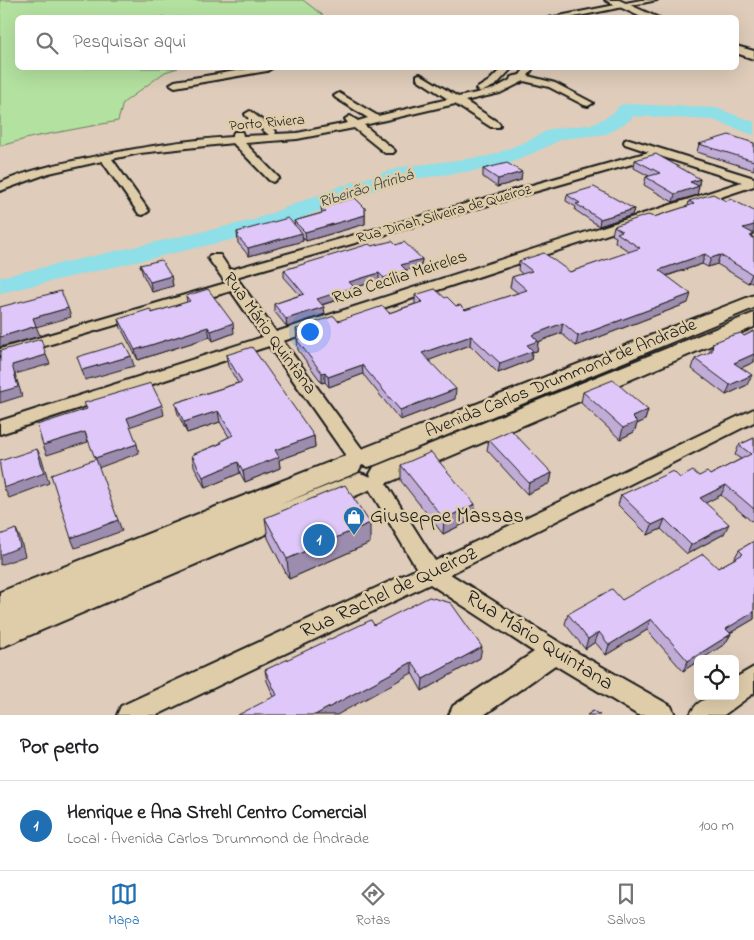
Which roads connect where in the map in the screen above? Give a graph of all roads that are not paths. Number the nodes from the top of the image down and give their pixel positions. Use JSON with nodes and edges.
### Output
{"nodes":[{"id":1,"x":610,"y":0,"type":"edge"},
{"id":2,"x":653,"y":0,"type":"edge"},
{"id":3,"x":623,"y":5,"type":"junction"},
{"id":4,"x":569,"y":15,"type":"edge"},
{"id":5,"x":647,"y":15,"type":"edge"},
{"id":6,"x":739,"y":50,"type":"edge"},
{"id":7,"x":754,"y":56,"type":"edge"},
{"id":8,"x":256,"y":70,"type":"edge"},
{"id":9,"x":504,"y":71,"type":"edge"},
{"id":10,"x":526,"y":72,"type":"edge"},
{"id":11,"x":420,"y":77,"type":"dead end"},
{"id":12,"x":175,"y":84,"type":"dead end"},
{"id":13,"x":339,"y":96,"type":"dead end"},
{"id":14,"x":454,"y":99,"type":"junction"},
{"id":15,"x":588,"y":103,"type":"dead end"},
{"id":16,"x":250,"y":114,"type":"dead end"},
{"id":17,"x":373,"y":117,"type":"junction"},
{"id":18,"x":353,"y":122,"type":"junction"},
{"id":19,"x":495,"y":125,"type":"dead end"},
{"id":20,"x":271,"y":132,"type":"junction"},
{"id":21,"x":238,"y":137,"type":"junction"},
{"id":22,"x":629,"y":142,"type":"dead end"},
{"id":23,"x":389,"y":151,"type":"dead end"},
{"id":24,"x":661,"y":152,"type":"junction"},
{"id":25,"x":105,"y":157,"type":"junction"},
{"id":26,"x":0,"y":176,"type":"edge"},
{"id":27,"x":272,"y":178,"type":"dead end"},
{"id":28,"x":754,"y":182,"type":"edge"},
{"id":29,"x":0,"y":187,"type":"edge"},
{"id":30,"x":143,"y":211,"type":"dead end"},
{"id":31,"x":215,"y":258,"type":"dead end"},
{"id":32,"x":230,"y":280,"type":"junction"},
{"id":33,"x":754,"y":301,"type":"edge"},
{"id":34,"x":754,"y":319,"type":"edge"},
{"id":35,"x":273,"y":339,"type":"junction"},
{"id":36,"x":0,"y":354,"type":"edge"},
{"id":37,"x":754,"y":415,"type":"edge"},
{"id":38,"x":0,"y":428,"type":"edge"},
{"id":39,"x":366,"y":470,"type":"junction"},
{"id":40,"x":431,"y":573,"type":"junction"},
{"id":41,"x":0,"y":606,"type":"edge"},
{"id":42,"x":0,"y":633,"type":"edge"},
{"id":43,"x":554,"y":652,"type":"junction"},
{"id":44,"x":754,"y":679,"type":"edge"},
{"id":45,"x":739,"y":689,"type":"edge"},
{"id":46,"x":724,"y":700,"type":"edge"},
{"id":47,"x":130,"y":715,"type":"edge"},
{"id":48,"x":462,"y":715,"type":"edge"},
{"id":49,"x":662,"y":715,"type":"edge"},
{"id":50,"x":703,"y":715,"type":"edge"}],
"edges":[{"from":1,"to":3,"type":"main road"},
{"from":2,"to":3,"type":"street"},
{"from":3,"to":4,"type":"street"},
{"from":3,"to":5,"type":"main road"},
{"from":6,"to":7,"type":"main road"},
{"from":8,"to":12,"type":"street"},
{"from":9,"to":10,"type":"street"},
{"from":9,"to":14,"type":"street","name":"Porto Riviera"},
{"from":10,"to":14,"type":"street","name":"Porto Riviera"},
{"from":10,"to":15,"type":"street"},
{"from":11,"to":14,"type":"street"},
{"from":13,"to":17,"type":"street"},
{"from":14,"to":17,"type":"street","name":"Porto Riviera"},
{"from":14,"to":19,"type":"street"},
{"from":16,"to":20,"type":"street"},
{"from":17,"to":18,"type":"street","name":"Porto Riviera"},
{"from":18,"to":20,"type":"street","name":"Porto Riviera"},
{"from":18,"to":21,"type":"street","name":"Porto Riviera"},
{"from":18,"to":23,"type":"street"},
{"from":20,"to":21,"type":"street","name":"Porto Riviera"},
{"from":21,"to":25,"type":"street","name":"Porto Riviera"},
{"from":21,"to":26,"type":"street","name":"Porto Riviera"},
{"from":21,"to":27,"type":"street"},
{"from":22,"to":24,"type":"street"},
{"from":24,"to":28,"type":"street"},
{"from":24,"to":32,"type":"street","name":"Rua Dinah Silveira de Queiroz"},
{"from":25,"to":29,"type":"street","name":"Porto Riviera"},
{"from":25,"to":30,"type":"street"},
{"from":28,"to":35,"type":"street","name":"Rua Cecília Meireles"},
{"from":31,"to":32,"type":"street","name":"Rua Mário Quintana"},
{"from":32,"to":35,"type":"street","name":"Rua Mário Quintana"},
{"from":32,"to":36,"type":"street","name":"Rua Dinah Silveira de Queiroz"},
{"from":33,"to":39,"type":"main road","name":"Avenida Carlos Drummond de Andrade"},
{"from":34,"to":39,"type":"main road","name":"Avenida Carlos Drummond de Andrade"},
{"from":35,"to":38,"type":"street","name":"Rua Cecília Meireles"},
{"from":35,"to":39,"type":"street","name":"Rua Mário Quintana"},
{"from":37,"to":40,"type":"street","name":"Rua Rachel de Queiroz"},
{"from":39,"to":40,"type":"street","name":"Rua Mário Quintana"},
{"from":39,"to":41,"type":"main road","name":"Avenida Carlos Drummond de Andrade"},
{"from":39,"to":42,"type":"main road","name":"Avenida Carlos Drummond de Andrade"},
{"from":40,"to":43,"type":"street","name":"Rua Mário Quintana"},
{"from":40,"to":47,"type":"street","name":"Rua Rachel de Queiroz"},
{"from":43,"to":48,"type":"street"},
{"from":43,"to":49,"type":"street","name":"Rua Mário Quintana"},
{"from":44,"to":45,"type":"street"},
{"from":46,"to":50,"type":"street"}]}
